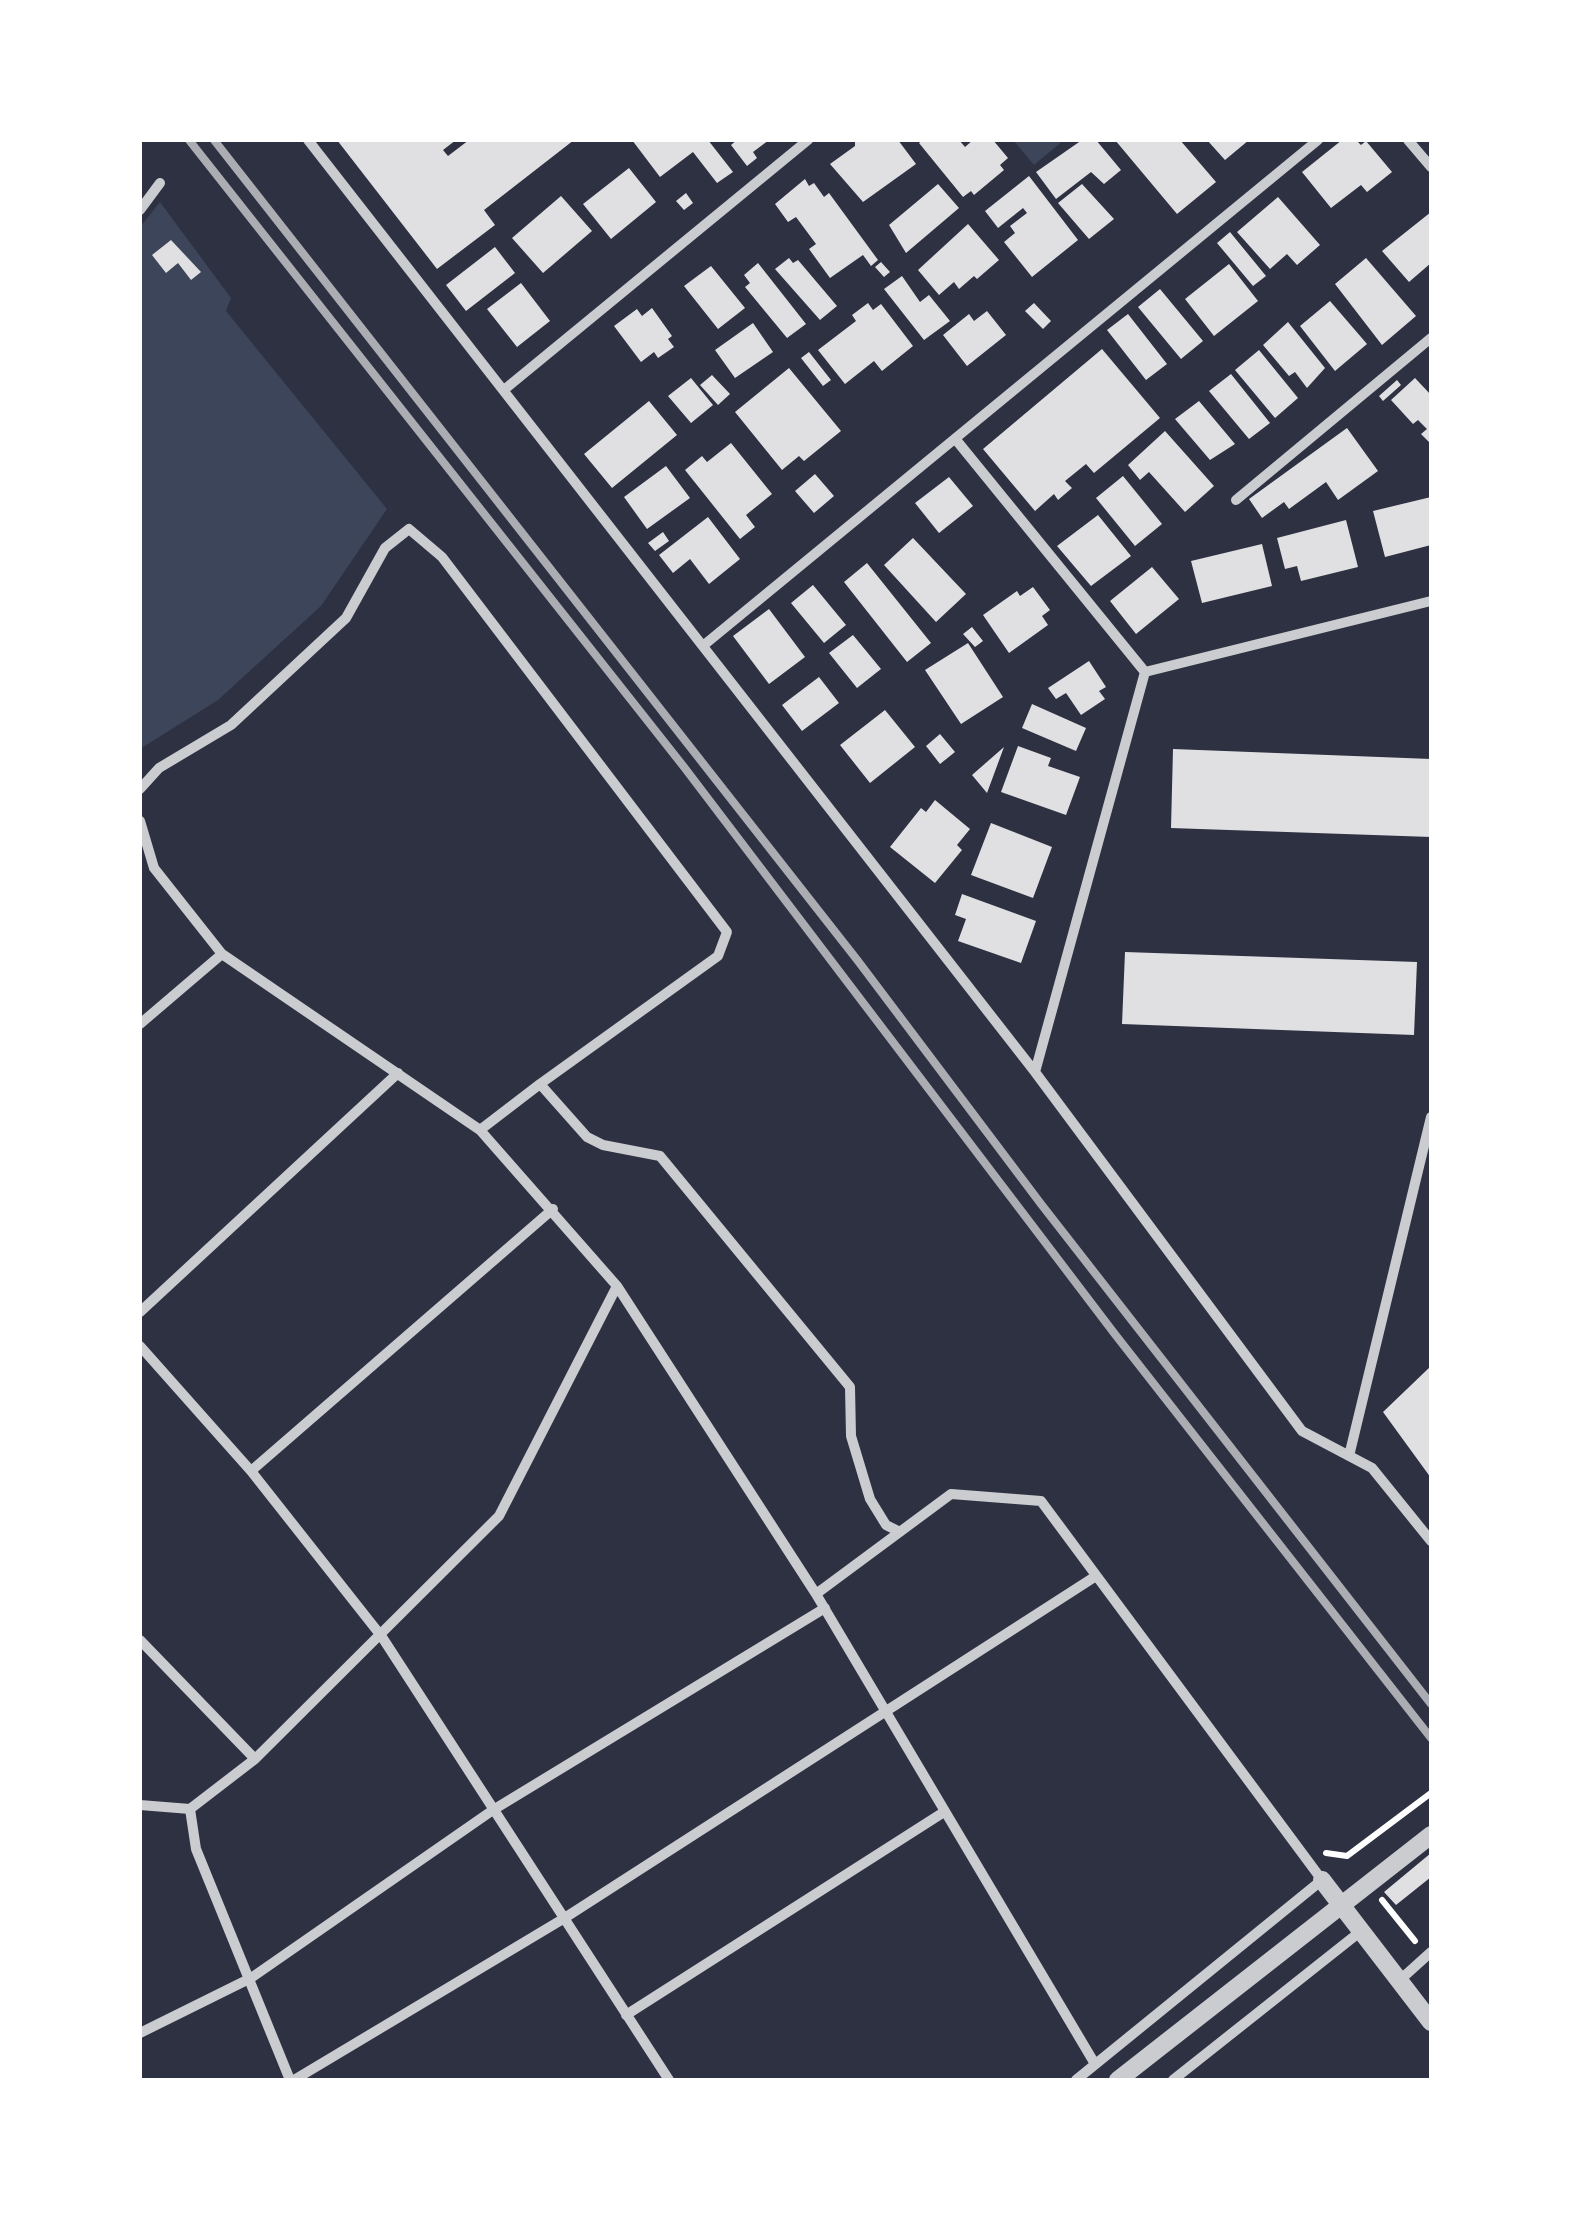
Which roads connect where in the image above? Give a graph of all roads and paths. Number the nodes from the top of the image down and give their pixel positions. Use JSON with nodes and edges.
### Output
{"nodes":[{"id":1,"x":308,"y":140,"type":"edge"},
{"id":2,"x":808,"y":140,"type":"edge"},
{"id":3,"x":1318,"y":140,"type":"edge"},
{"id":4,"x":1408,"y":140,"type":"edge"},
{"id":5,"x":1431,"y":167,"type":"edge"},
{"id":6,"x":160,"y":183,"type":"dead end"},
{"id":7,"x":140,"y":210,"type":"edge"},
{"id":8,"x":1431,"y":338,"type":"edge"},
{"id":9,"x":504,"y":389,"type":"junction"},
{"id":10,"x":957,"y":441,"type":"junction"},
{"id":11,"x":1236,"y":500,"type":"dead end"},
{"id":12,"x":1431,"y":601,"type":"edge"},
{"id":13,"x":704,"y":645,"type":"junction"},
{"id":14,"x":1145,"y":672,"type":"junction"},
{"id":15,"x":140,"y":788,"type":"edge"},
{"id":16,"x":140,"y":821,"type":"edge"},
{"id":17,"x":222,"y":954,"type":"junction"},
{"id":18,"x":140,"y":1024,"type":"edge"},
{"id":19,"x":1034,"y":1072,"type":"junction"},
{"id":20,"x":398,"y":1073,"type":"junction"},
{"id":21,"x":540,"y":1084,"type":"junction"},
{"id":22,"x":1431,"y":1117,"type":"edge"},
{"id":23,"x":480,"y":1130,"type":"junction"},
{"id":24,"x":553,"y":1209,"type":"junction"},
{"id":25,"x":617,"y":1286,"type":"junction"},
{"id":26,"x":140,"y":1312,"type":"edge"},
{"id":27,"x":140,"y":1346,"type":"edge"},
{"id":28,"x":1349,"y":1456,"type":"junction"},
{"id":29,"x":250,"y":1471,"type":"junction"},
{"id":30,"x":898,"y":1531,"type":"junction"},
{"id":31,"x":1431,"y":1541,"type":"edge"},
{"id":32,"x":1096,"y":1576,"type":"junction"},
{"id":33,"x":816,"y":1594,"type":"junction"},
{"id":34,"x":825,"y":1608,"type":"junction"},
{"id":35,"x":382,"y":1637,"type":"junction"},
{"id":36,"x":140,"y":1640,"type":"edge"},
{"id":37,"x":883,"y":1710,"type":"junction"},
{"id":38,"x":255,"y":1759,"type":"junction"},
{"id":39,"x":1431,"y":1793,"type":"edge"},
{"id":40,"x":140,"y":1805,"type":"edge"},
{"id":41,"x":190,"y":1809,"type":"junction"},
{"id":42,"x":493,"y":1810,"type":"junction"},
{"id":43,"x":944,"y":1812,"type":"junction"},
{"id":44,"x":1431,"y":1835,"type":"edge"},
{"id":45,"x":1298,"y":1850,"type":"junction"},
{"id":46,"x":1347,"y":1856,"type":"junction"},
{"id":47,"x":1358,"y":1870,"type":"dead end"},
{"id":48,"x":1322,"y":1880,"type":"junction"},
{"id":49,"x":1380,"y":1898,"type":"dead end"},
{"id":50,"x":563,"y":1919,"type":"junction"},
{"id":51,"x":1362,"y":1931,"type":"junction"},
{"id":52,"x":1429,"y":1954,"type":"edge"},
{"id":53,"x":250,"y":1978,"type":"junction"},
{"id":54,"x":1400,"y":1980,"type":"junction"},
{"id":55,"x":626,"y":2015,"type":"junction"},
{"id":56,"x":1431,"y":2022,"type":"edge"},
{"id":57,"x":140,"y":2033,"type":"edge"},
{"id":58,"x":1096,"y":2064,"type":"junction"},
{"id":59,"x":292,"y":2080,"type":"edge"},
{"id":60,"x":668,"y":2080,"type":"edge"},
{"id":61,"x":1076,"y":2080,"type":"edge"},
{"id":62,"x":1118,"y":2080,"type":"edge"},
{"id":63,"x":1173,"y":2080,"type":"edge"}],
"edges":[{"from":1,"to":9,"type":"street"},
{"from":2,"to":9,"type":"street"},
{"from":3,"to":10,"type":"street"},
{"from":4,"to":5,"type":"street"},
{"from":6,"to":7,"type":"street"},
{"from":8,"to":11,"type":"street"},
{"from":9,"to":13,"type":"street"},
{"from":10,"to":13,"type":"street"},
{"from":10,"to":14,"type":"street"},
{"from":12,"to":14,"type":"street"},
{"from":13,"to":19,"type":"street"},
{"from":14,"to":19,"type":"street"},
{"from":15,"to":21,"type":"street"},
{"from":16,"to":17,"type":"street"},
{"from":17,"to":18,"type":"street"},
{"from":17,"to":20,"type":"street"},
{"from":19,"to":28,"type":"street"},
{"from":20,"to":23,"type":"street"},
{"from":20,"to":26,"type":"street"},
{"from":21,"to":23,"type":"street"},
{"from":21,"to":30,"type":"street"},
{"from":22,"to":28,"type":"street"},
{"from":23,"to":24,"type":"street"},
{"from":24,"to":25,"type":"street"},
{"from":24,"to":29,"type":"street"},
{"from":25,"to":33,"type":"street"},
{"from":25,"to":35,"type":"street"},
{"from":27,"to":29,"type":"street"},
{"from":28,"to":31,"type":"street"},
{"from":29,"to":35,"type":"street"},
{"from":30,"to":32,"type":"street"},
{"from":30,"to":33,"type":"street"},
{"from":32,"to":37,"type":"street"},
{"from":32,"to":45,"type":"street"},
{"from":33,"to":34,"type":"street"},
{"from":34,"to":37,"type":"street"},
{"from":34,"to":42,"type":"street"},
{"from":35,"to":38,"type":"street"},
{"from":35,"to":42,"type":"street"},
{"from":36,"to":38,"type":"street"},
{"from":37,"to":43,"type":"street"},
{"from":37,"to":50,"type":"street"},
{"from":38,"to":41,"type":"street"},
{"from":39,"to":46,"type":"path"},
{"from":40,"to":41,"type":"street"},
{"from":41,"to":53,"type":"street"},
{"from":42,"to":50,"type":"street"},
{"from":42,"to":53,"type":"street"},
{"from":43,"to":55,"type":"street"},
{"from":43,"to":58,"type":"street"},
{"from":44,"to":62,"type":"street"},
{"from":45,"to":46,"type":"path"},
{"from":45,"to":48,"type":"street"},
{"from":46,"to":47,"type":"path"},
{"from":48,"to":51,"type":"street"},
{"from":48,"to":58,"type":"street"},
{"from":49,"to":52,"type":"path"},
{"from":50,"to":55,"type":"street"},
{"from":50,"to":59,"type":"street"},
{"from":51,"to":54,"type":"street"},
{"from":51,"to":63,"type":"street"},
{"from":52,"to":54,"type":"street"},
{"from":53,"to":57,"type":"street"},
{"from":53,"to":59,"type":"street"},
{"from":54,"to":56,"type":"street"},
{"from":55,"to":60,"type":"street"},
{"from":58,"to":61,"type":"street"}]}
